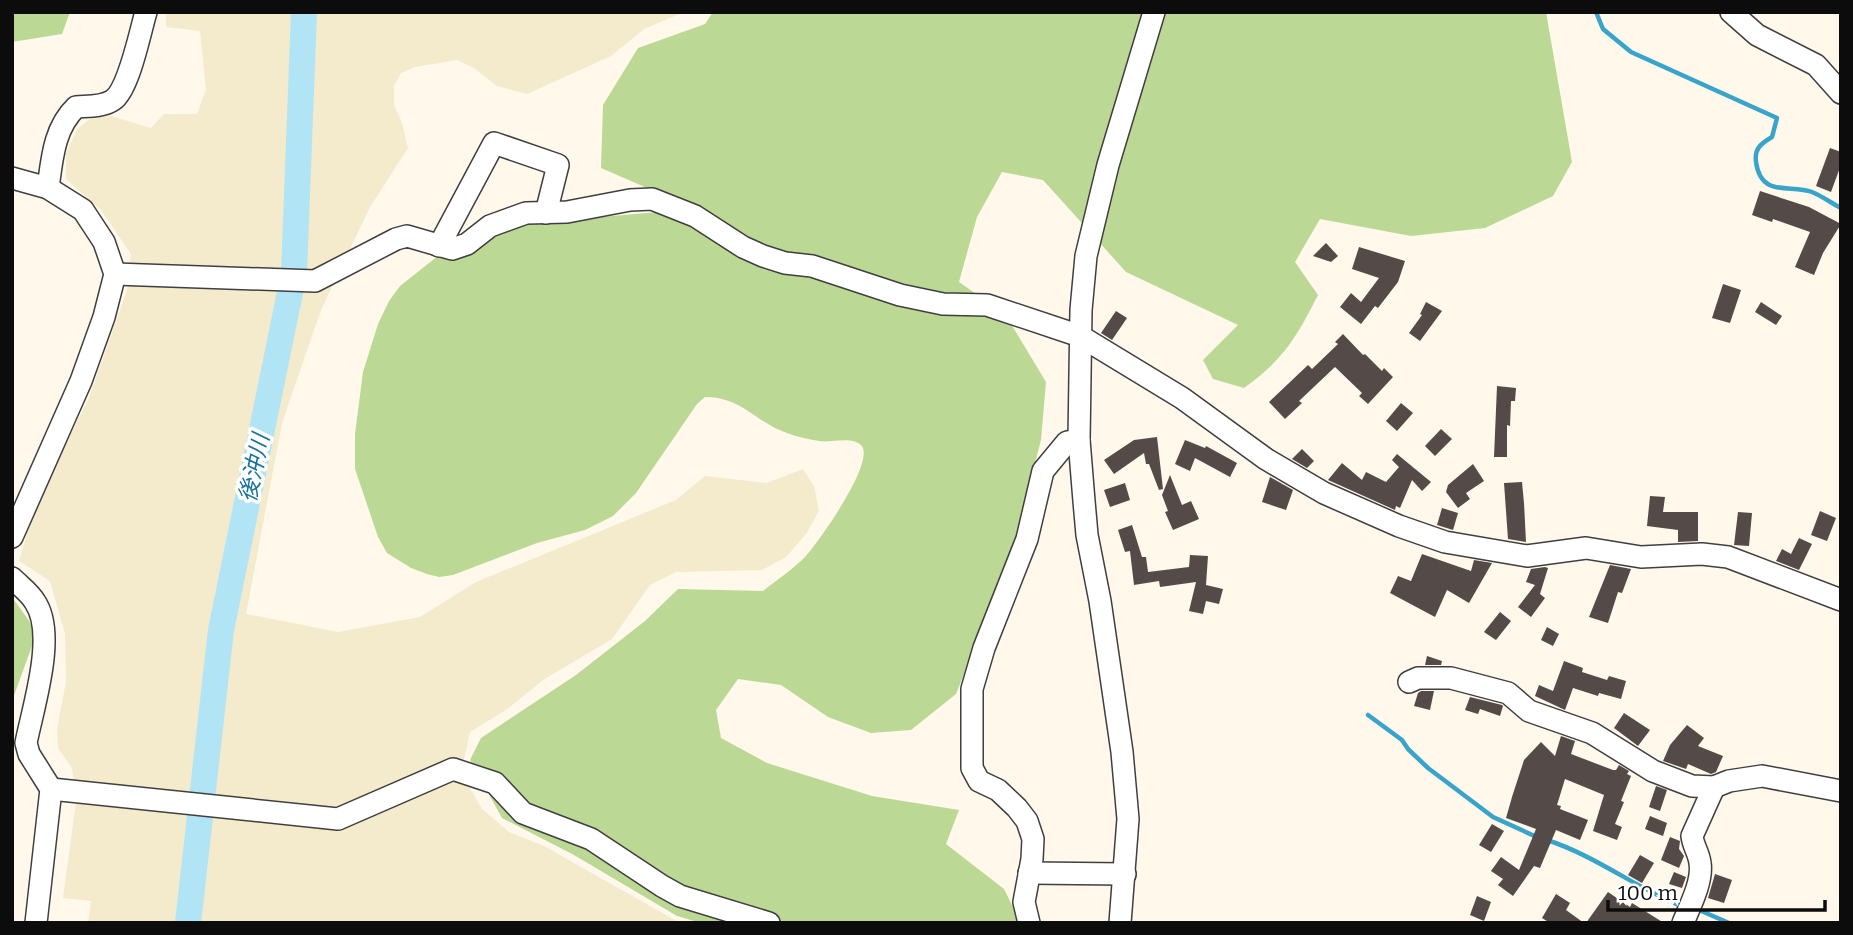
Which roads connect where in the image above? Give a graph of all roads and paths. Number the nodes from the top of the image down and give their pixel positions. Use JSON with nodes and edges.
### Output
{"nodes":[{"id":1,"x":146,"y":12,"type":"edge"},
{"id":2,"x":1154,"y":12,"type":"edge"},
{"id":3,"x":1731,"y":12,"type":"edge"},
{"id":4,"x":1841,"y":93,"type":"edge"},
{"id":5,"x":12,"y":178,"type":"edge"},
{"id":6,"x":48,"y":188,"type":"junction"},
{"id":7,"x":546,"y":212,"type":"junction"},
{"id":8,"x":439,"y":246,"type":"junction"},
{"id":9,"x":115,"y":274,"type":"junction"},
{"id":10,"x":1080,"y":336,"type":"junction"},
{"id":11,"x":1079,"y":440,"type":"junction"},
{"id":12,"x":12,"y":537,"type":"edge"},
{"id":13,"x":12,"y":578,"type":"edge"},
{"id":14,"x":1841,"y":600,"type":"edge"},
{"id":15,"x":1409,"y":682,"type":"dead end"},
{"id":16,"x":1714,"y":787,"type":"junction"},
{"id":17,"x":51,"y":789,"type":"junction"},
{"id":18,"x":1841,"y":791,"type":"edge"},
{"id":19,"x":1029,"y":873,"type":"junction"},
{"id":20,"x":1125,"y":874,"type":"junction"},
{"id":21,"x":36,"y":923,"type":"edge"},
{"id":22,"x":769,"y":923,"type":"edge"},
{"id":23,"x":1029,"y":923,"type":"edge"},
{"id":24,"x":1120,"y":923,"type":"edge"},
{"id":25,"x":1683,"y":923,"type":"edge"}],
"edges":[{"from":1,"to":6,"type":"street"},
{"from":2,"to":10,"type":"street"},
{"from":3,"to":4,"type":"street"},
{"from":5,"to":6,"type":"street"},
{"from":6,"to":9,"type":"street"},
{"from":7,"to":8,"type":"street"},
{"from":7,"to":8,"type":"street"},
{"from":7,"to":10,"type":"street"},
{"from":8,"to":9,"type":"street"},
{"from":9,"to":12,"type":"street"},
{"from":10,"to":11,"type":"street"},
{"from":10,"to":14,"type":"street"},
{"from":11,"to":19,"type":"street"},
{"from":11,"to":20,"type":"street"},
{"from":13,"to":17,"type":"street"},
{"from":15,"to":16,"type":"street"},
{"from":16,"to":18,"type":"street"},
{"from":16,"to":25,"type":"street"},
{"from":17,"to":21,"type":"street"},
{"from":17,"to":22,"type":"street"},
{"from":19,"to":20,"type":"street"},
{"from":19,"to":23,"type":"street"},
{"from":20,"to":24,"type":"street"}]}
